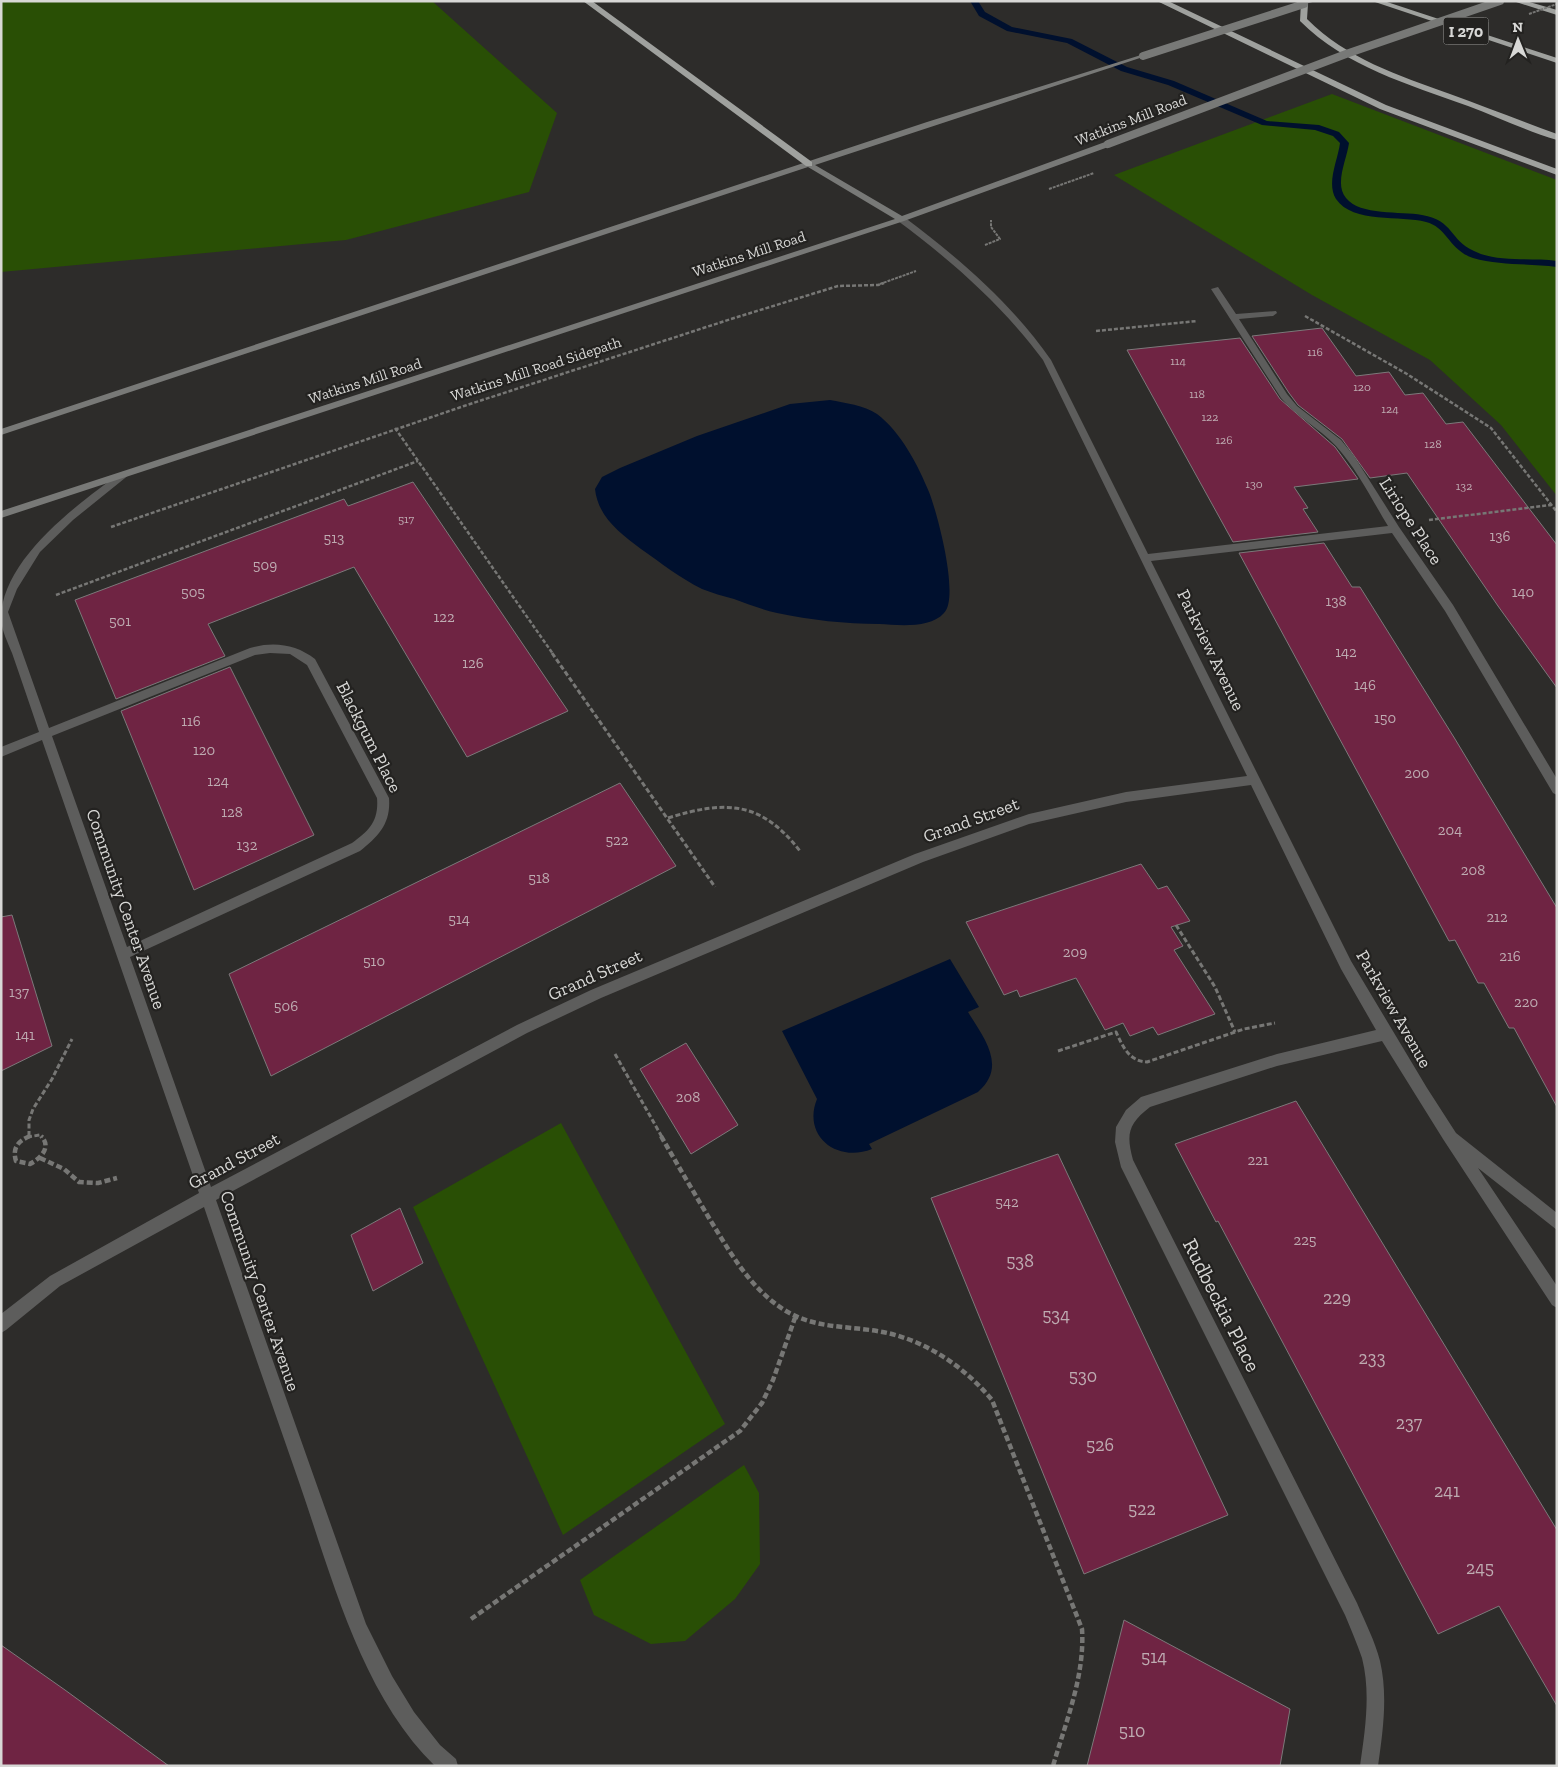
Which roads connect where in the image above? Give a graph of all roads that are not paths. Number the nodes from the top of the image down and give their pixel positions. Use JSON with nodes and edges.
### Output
{"nodes":[{"id":1,"x":587,"y":1,"type":"edge"},
{"id":2,"x":1162,"y":1,"type":"edge"},
{"id":3,"x":1376,"y":1,"type":"edge"},
{"id":4,"x":1500,"y":1,"type":"edge"},
{"id":5,"x":1517,"y":1,"type":"edge"},
{"id":6,"x":1309,"y":3,"type":"edge"},
{"id":7,"x":1557,"y":13,"type":"edge"},
{"id":8,"x":1346,"y":54,"type":"junction"},
{"id":9,"x":1557,"y":61,"type":"edge"},
{"id":10,"x":1557,"y":137,"type":"edge"},
{"id":11,"x":809,"y":164,"type":"junction"},
{"id":12,"x":1557,"y":172,"type":"edge"},
{"id":13,"x":901,"y":218,"type":"junction"},
{"id":14,"x":1215,"y":289,"type":"dead end"},
{"id":15,"x":1273,"y":313,"type":"dead end"},
{"id":16,"x":1233,"y":317,"type":"junction"},
{"id":17,"x":1,"y":432,"type":"edge"},
{"id":18,"x":125,"y":474,"type":"junction"},
{"id":19,"x":1,"y":515,"type":"edge"},
{"id":20,"x":1395,"y":529,"type":"junction"},
{"id":21,"x":1145,"y":558,"type":"junction"},
{"id":22,"x":2,"y":611,"type":"edge"},
{"id":23,"x":45,"y":735,"type":"junction"},
{"id":24,"x":1,"y":752,"type":"edge"},
{"id":25,"x":1254,"y":780,"type":"junction"},
{"id":26,"x":1557,"y":790,"type":"edge"},
{"id":27,"x":122,"y":955,"type":"junction"},
{"id":28,"x":1384,"y":1034,"type":"junction"},
{"id":29,"x":1445,"y":1132,"type":"junction"},
{"id":30,"x":207,"y":1196,"type":"junction"},
{"id":31,"x":1557,"y":1223,"type":"edge"},
{"id":32,"x":1557,"y":1300,"type":"edge"},
{"id":33,"x":1,"y":1325,"type":"edge"},
{"id":34,"x":448,"y":1766,"type":"edge"},
{"id":35,"x":1368,"y":1766,"type":"edge"}],
"edges":[{"from":1,"to":11,"type":"highway"},
{"from":2,"to":12,"type":"highway"},
{"from":3,"to":9,"type":"highway","number":"I 270"},
{"from":4,"to":8,"type":"main road","name":"Watkins Mill Road","bridge":true},
{"from":5,"to":7,"type":"highway"},
{"from":6,"to":8,"type":"highway"},
{"from":6,"to":11,"type":"main road","bridge":true},
{"from":8,"to":10,"type":"highway"},
{"from":8,"to":13,"type":"main road","name":"Watkins Mill Road","bridge":true},
{"from":11,"to":13,"type":"main road"},
{"from":11,"to":17,"type":"main road"},
{"from":13,"to":18,"type":"main road","name":"Watkins Mill Road"},
{"from":13,"to":21,"type":"street","name":"Parkview Avenue"},
{"from":14,"to":16,"type":"street","name":"Liriope Place"},
{"from":15,"to":16,"type":"street"},
{"from":16,"to":20,"type":"street","name":"Liriope Place"},
{"from":18,"to":19,"type":"main road","name":"Watkins Mill Road"},
{"from":18,"to":22,"type":"street","name":"Community Center Avenue"},
{"from":20,"to":21,"type":"street"},
{"from":20,"to":26,"type":"street","name":"Liriope Place"},
{"from":21,"to":25,"type":"street","name":"Parkview Avenue"},
{"from":22,"to":23,"type":"street","name":"Community Center Avenue"},
{"from":23,"to":24,"type":"street","name":"Blackgum Place"},
{"from":23,"to":27,"type":"street","name":"Community Center Avenue"},
{"from":23,"to":27,"type":"street","name":"Blackgum Place"},
{"from":25,"to":28,"type":"street","name":"Parkview Avenue"},
{"from":25,"to":30,"type":"street","name":"Grand Street"},
{"from":27,"to":30,"type":"street","name":"Community Center Avenue"},
{"from":28,"to":29,"type":"street","name":"Parkview Avenue"},
{"from":28,"to":35,"type":"street","name":"Rudbeckia Place"},
{"from":29,"to":31,"type":"street","name":"Parkview Avenue"},
{"from":29,"to":32,"type":"street","name":"Parkview Avenue"},
{"from":30,"to":33,"type":"street","name":"Grand Street"},
{"from":30,"to":34,"type":"street","name":"Community Center Avenue"}]}
